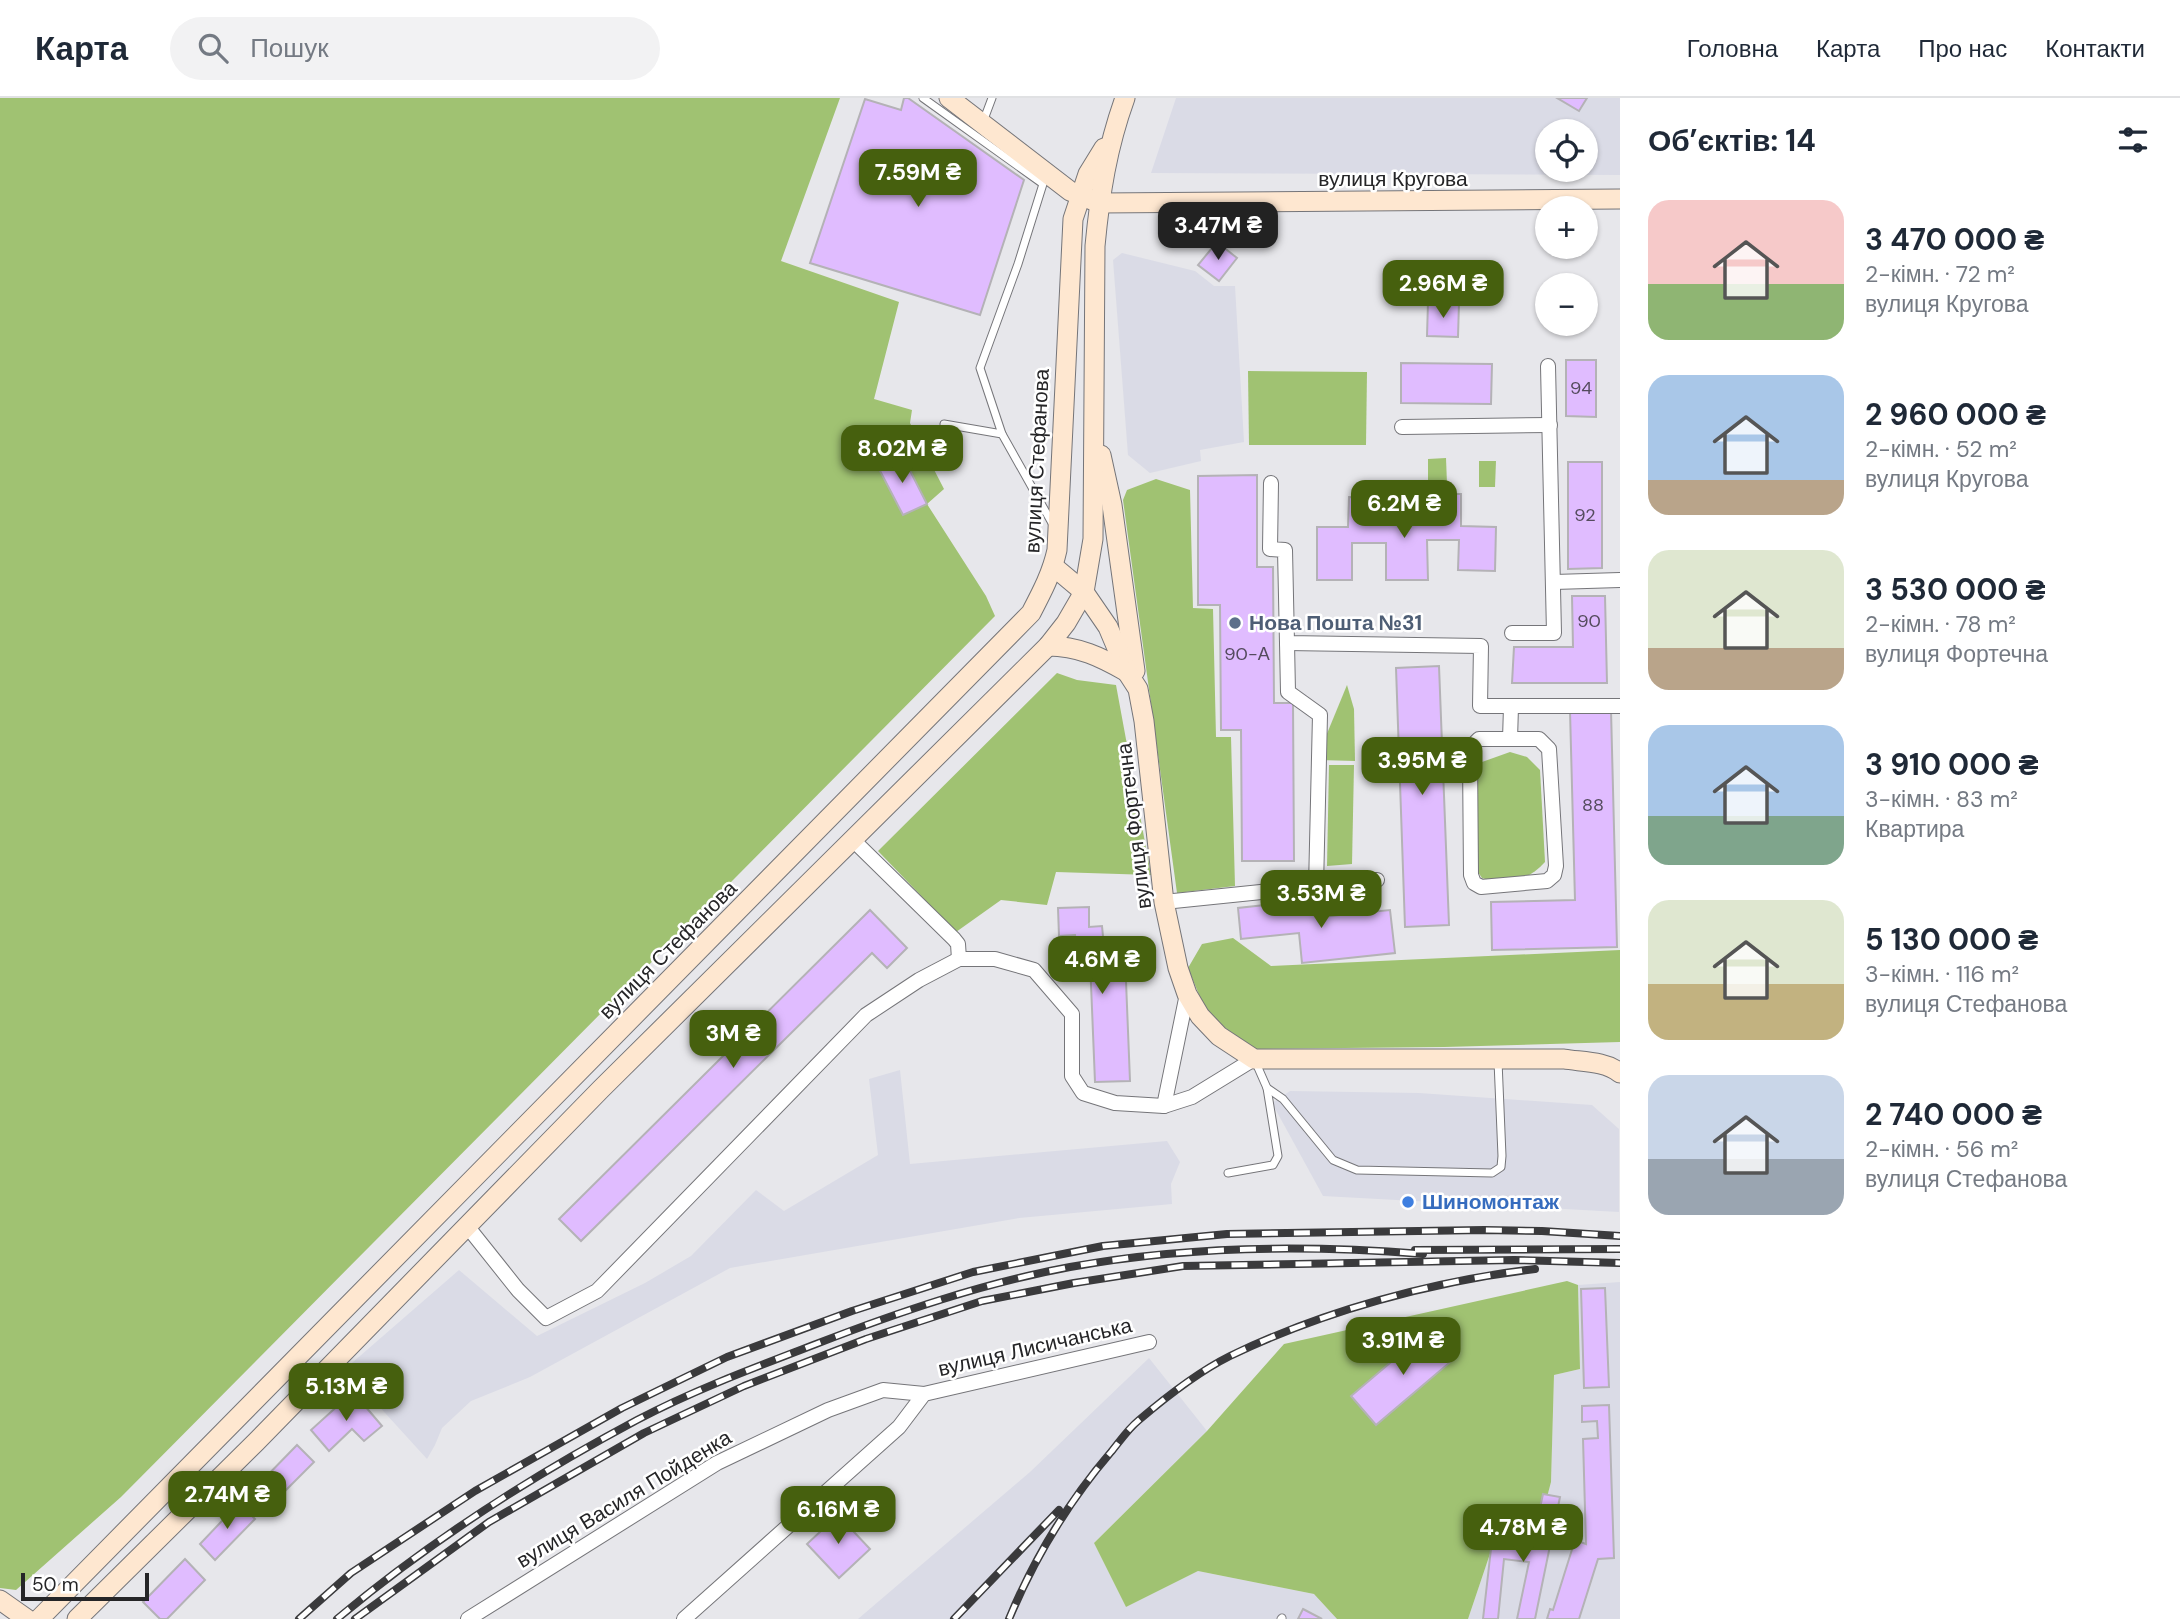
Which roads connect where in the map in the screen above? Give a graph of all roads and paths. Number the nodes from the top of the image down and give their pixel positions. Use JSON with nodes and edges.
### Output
{"nodes":[{"id":1,"x":923,"y":98,"type":"edge"},
{"id":2,"x":949,"y":98,"type":"edge"},
{"id":3,"x":992,"y":98,"type":"edge"},
{"id":4,"x":1125,"y":98,"type":"edge"},
{"id":5,"x":983,"y":123,"type":"junction"},
{"id":6,"x":1111,"y":138,"type":"junction"},
{"id":7,"x":1080,"y":196,"type":"junction"},
{"id":8,"x":1620,"y":200,"type":"edge"},
{"id":9,"x":1099,"y":203,"type":"junction"},
{"id":10,"x":1548,"y":366,"type":"dead end"},
{"id":11,"x":1093,"y":423,"type":"junction"},
{"id":12,"x":944,"y":424,"type":"dead end"},
{"id":13,"x":1550,"y":425,"type":"junction"},
{"id":14,"x":1402,"y":428,"type":"dead end"},
{"id":15,"x":1002,"y":434,"type":"junction"},
{"id":16,"x":1271,"y":483,"type":"dead end"},
{"id":17,"x":1058,"y":533,"type":"junction"},
{"id":18,"x":1053,"y":566,"type":"junction"},
{"id":19,"x":1620,"y":580,"type":"edge"},
{"id":20,"x":1554,"y":582,"type":"junction"},
{"id":21,"x":1084,"y":592,"type":"junction"},
{"id":22,"x":1512,"y":633,"type":"dead end"},
{"id":23,"x":1287,"y":643,"type":"junction"},
{"id":24,"x":1048,"y":646,"type":"junction"},
{"id":25,"x":1127,"y":672,"type":"junction"},
{"id":26,"x":1138,"y":689,"type":"junction"},
{"id":27,"x":1620,"y":706,"type":"edge"},
{"id":28,"x":1511,"y":707,"type":"junction"},
{"id":29,"x":1510,"y":739,"type":"junction"},
{"id":30,"x":852,"y":839,"type":"junction"},
{"id":31,"x":1377,"y":880,"type":"dead end"},
{"id":32,"x":1316,"y":887,"type":"junction"},
{"id":33,"x":1164,"y":902,"type":"junction"},
{"id":34,"x":959,"y":959,"type":"junction"},
{"id":35,"x":1187,"y":994,"type":"junction"},
{"id":36,"x":1254,"y":1059,"type":"junction"},
{"id":37,"x":1498,"y":1060,"type":"junction"},
{"id":38,"x":1620,"y":1073,"type":"edge"},
{"id":39,"x":1267,"y":1088,"type":"junction"},
{"id":40,"x":1164,"y":1106,"type":"junction"},
{"id":41,"x":1228,"y":1173,"type":"dead end"},
{"id":42,"x":467,"y":1226,"type":"junction"},
{"id":43,"x":1149,"y":1342,"type":"dead end"},
{"id":44,"x":924,"y":1394,"type":"junction"},
{"id":45,"x":0,"y":1600,"type":"edge"},
{"id":46,"x":27,"y":1619,"type":"edge"},
{"id":47,"x":38,"y":1619,"type":"edge"},
{"id":48,"x":77,"y":1619,"type":"edge"},
{"id":49,"x":468,"y":1619,"type":"edge"},
{"id":50,"x":684,"y":1619,"type":"edge"}],
"edges":[{"from":1,"to":15,"type":"lane"},
{"from":2,"to":5,"type":"main road","name":"вулиця Кругова"},
{"from":3,"to":5,"type":"lane"},
{"from":4,"to":6,"type":"main road"},
{"from":5,"to":7,"type":"main road","name":"вулиця Кругова"},
{"from":6,"to":7,"type":"main road","name":"вулиця Стефанова"},
{"from":6,"to":9,"type":"main road"},
{"from":7,"to":9,"type":"main road","name":"вулиця Кругова"},
{"from":7,"to":17,"type":"main road","name":"вулиця Стефанова"},
{"from":8,"to":9,"type":"main road","name":"вулиця Кругова"},
{"from":9,"to":11,"type":"main road"},
{"from":10,"to":13,"type":"street"},
{"from":11,"to":21,"type":"main road"},
{"from":11,"to":26,"type":"main road"},
{"from":12,"to":15,"type":"lane"},
{"from":13,"to":14,"type":"street"},
{"from":13,"to":20,"type":"street"},
{"from":15,"to":17,"type":"lane"},
{"from":16,"to":23,"type":"street"},
{"from":17,"to":18,"type":"main road","name":"вулиця Стефанова"},
{"from":18,"to":21,"type":"main road","name":"вулиця Фортечна"},
{"from":18,"to":47,"type":"main road","name":"вулиця Стефанова"},
{"from":19,"to":20,"type":"street"},
{"from":20,"to":22,"type":"street"},
{"from":21,"to":24,"type":"main road"},
{"from":21,"to":25,"type":"main road","name":"вулиця Фортечна"},
{"from":23,"to":28,"type":"street"},
{"from":23,"to":32,"type":"street"},
{"from":24,"to":25,"type":"main road"},
{"from":24,"to":30,"type":"main road"},
{"from":25,"to":26,"type":"main road","name":"вулиця Фортечна"},
{"from":26,"to":33,"type":"main road","name":"вулиця Фортечна"},
{"from":27,"to":28,"type":"street"},
{"from":28,"to":29,"type":"street"},
{"from":29,"to":29,"type":"street"},
{"from":30,"to":34,"type":"street"},
{"from":30,"to":42,"type":"main road"},
{"from":31,"to":32,"type":"street"},
{"from":32,"to":33,"type":"street"},
{"from":33,"to":35,"type":"main road","name":"вулиця Фортечна"},
{"from":34,"to":40,"type":"street"},
{"from":34,"to":42,"type":"street"},
{"from":35,"to":36,"type":"main road","name":"вулиця Фортечна"},
{"from":35,"to":40,"type":"street"},
{"from":36,"to":37,"type":"main road"},
{"from":36,"to":39,"type":"lane"},
{"from":36,"to":40,"type":"street"},
{"from":37,"to":38,"type":"main road"},
{"from":37,"to":39,"type":"lane"},
{"from":39,"to":41,"type":"lane"},
{"from":42,"to":48,"type":"main road"},
{"from":43,"to":44,"type":"street","name":"вулиця Лисичанська"},
{"from":44,"to":49,"type":"street","name":"вулиця Василя Пойденка"},
{"from":44,"to":50,"type":"street","name":"вулиця Лисичанська"},
{"from":45,"to":46,"type":"main road"}]}
